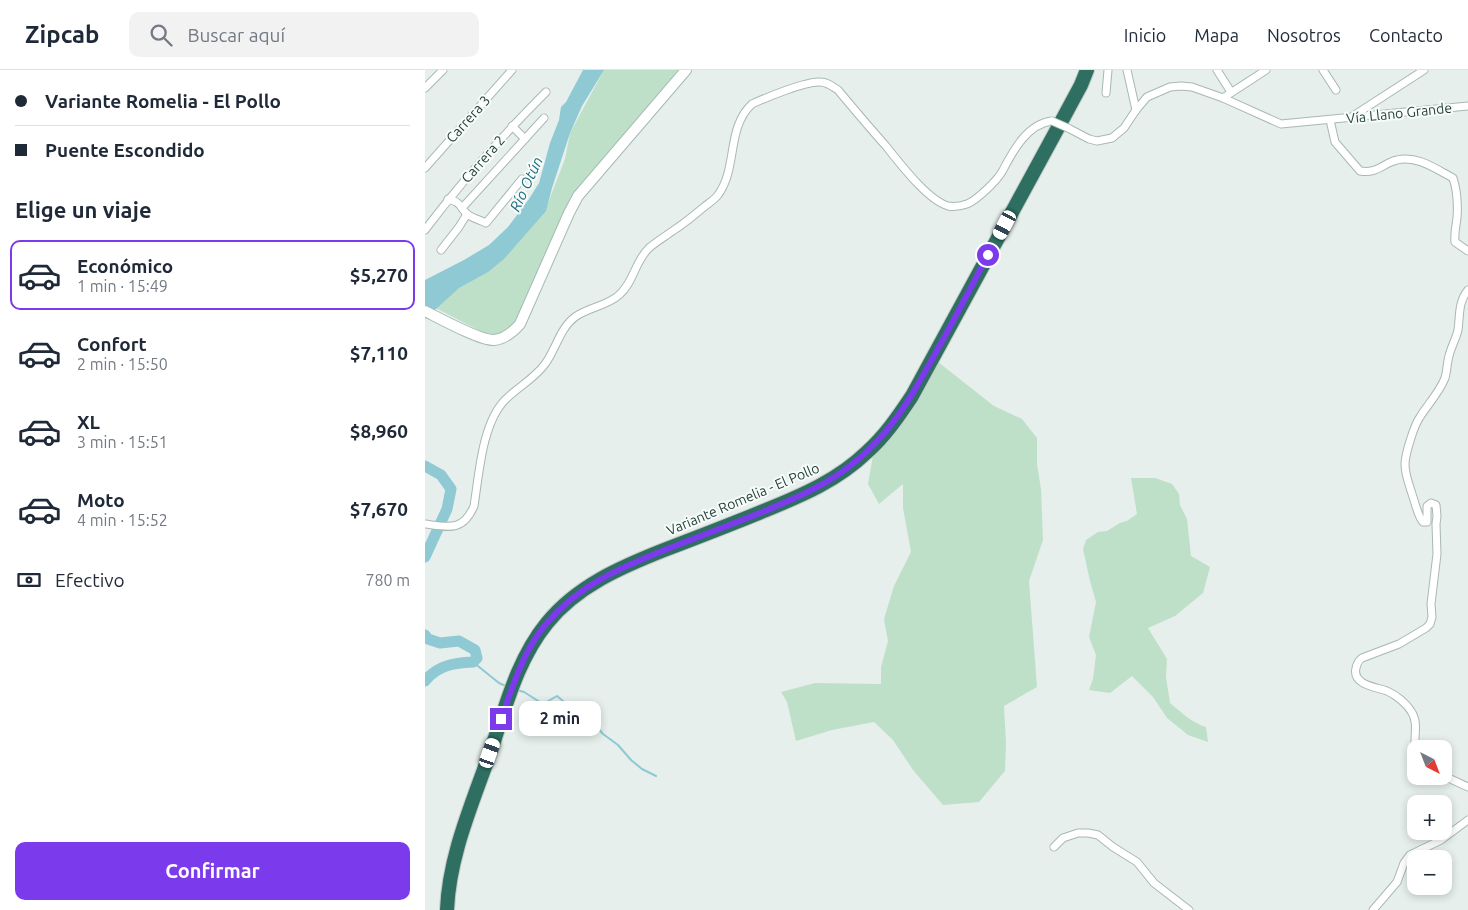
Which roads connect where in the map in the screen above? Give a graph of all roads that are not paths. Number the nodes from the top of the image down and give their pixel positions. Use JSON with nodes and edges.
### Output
{"nodes":[{"id":1,"x":443,"y":70,"type":"edge"},
{"id":2,"x":686,"y":70,"type":"edge"},
{"id":3,"x":1087,"y":70,"type":"edge"},
{"id":4,"x":1108,"y":70,"type":"edge"},
{"id":5,"x":1127,"y":70,"type":"edge"},
{"id":6,"x":1217,"y":70,"type":"edge"},
{"id":7,"x":1266,"y":70,"type":"edge"},
{"id":8,"x":1323,"y":70,"type":"edge"},
{"id":9,"x":1424,"y":70,"type":"edge"},
{"id":10,"x":507,"y":71,"type":"edge"},
{"id":11,"x":425,"y":88,"type":"edge"},
{"id":12,"x":1336,"y":90,"type":"dead end"},
{"id":13,"x":546,"y":92,"type":"dead end"},
{"id":14,"x":1231,"y":92,"type":"junction"},
{"id":15,"x":1107,"y":93,"type":"dead end"},
{"id":16,"x":1223,"y":98,"type":"junction"},
{"id":17,"x":1468,"y":106,"type":"edge"},
{"id":18,"x":1137,"y":110,"type":"junction"},
{"id":19,"x":544,"y":118,"type":"dead end"},
{"id":20,"x":1350,"y":118,"type":"junction"},
{"id":21,"x":1330,"y":120,"type":"junction"},
{"id":22,"x":511,"y":126,"type":"junction"},
{"id":23,"x":525,"y":139,"type":"junction"},
{"id":24,"x":425,"y":168,"type":"edge"},
{"id":25,"x":522,"y":179,"type":"dead end"},
{"id":26,"x":449,"y":199,"type":"junction"},
{"id":27,"x":465,"y":211,"type":"junction"},
{"id":28,"x":425,"y":230,"type":"edge"},
{"id":29,"x":441,"y":250,"type":"dead end"},
{"id":30,"x":1468,"y":251,"type":"edge"},
{"id":31,"x":1468,"y":290,"type":"edge"},
{"id":32,"x":425,"y":311,"type":"edge"},
{"id":33,"x":425,"y":524,"type":"edge"},
{"id":34,"x":1414,"y":740,"type":"edge"},
{"id":35,"x":1453,"y":780,"type":"edge"},
{"id":36,"x":1468,"y":787,"type":"edge"},
{"id":37,"x":1468,"y":820,"type":"edge"},
{"id":38,"x":1054,"y":847,"type":"dead end"},
{"id":39,"x":447,"y":910,"type":"edge"},
{"id":40,"x":1189,"y":910,"type":"edge"},
{"id":41,"x":1373,"y":910,"type":"edge"}],
"edges":[{"from":1,"to":11,"type":"street"},
{"from":2,"to":32,"type":"main road"},
{"from":3,"to":39,"type":"highway","name":"Variante Romelia - El Pollo"},
{"from":4,"to":15,"type":"street"},
{"from":5,"to":18,"type":"street"},
{"from":6,"to":14,"type":"street"},
{"from":7,"to":14,"type":"street"},
{"from":8,"to":12,"type":"street"},
{"from":9,"to":20,"type":"street"},
{"from":10,"to":24,"type":"street","name":"Carrera 3"},
{"from":13,"to":22,"type":"street","name":"Carrera 2"},
{"from":14,"to":16,"type":"street"},
{"from":16,"to":18,"type":"street","name":"Vía Llano Grande"},
{"from":16,"to":21,"type":"street","name":"Vía Llano Grande"},
{"from":17,"to":20,"type":"street","name":"Vía Llano Grande"},
{"from":18,"to":33,"type":"street","name":"Vía Llano Grande","bridge":true},
{"from":19,"to":23,"type":"street"},
{"from":20,"to":21,"type":"street","name":"Vía Llano Grande"},
{"from":21,"to":30,"type":"street"},
{"from":22,"to":23,"type":"street"},
{"from":22,"to":26,"type":"street","name":"Carrera 2"},
{"from":23,"to":27,"type":"street"},
{"from":25,"to":27,"type":"street"},
{"from":26,"to":27,"type":"street"},
{"from":26,"to":28,"type":"street","name":"Carrera 2"},
{"from":27,"to":29,"type":"street"},
{"from":31,"to":34,"type":"street"},
{"from":35,"to":36,"type":"street"},
{"from":37,"to":41,"type":"street"},
{"from":38,"to":40,"type":"street"}]}
